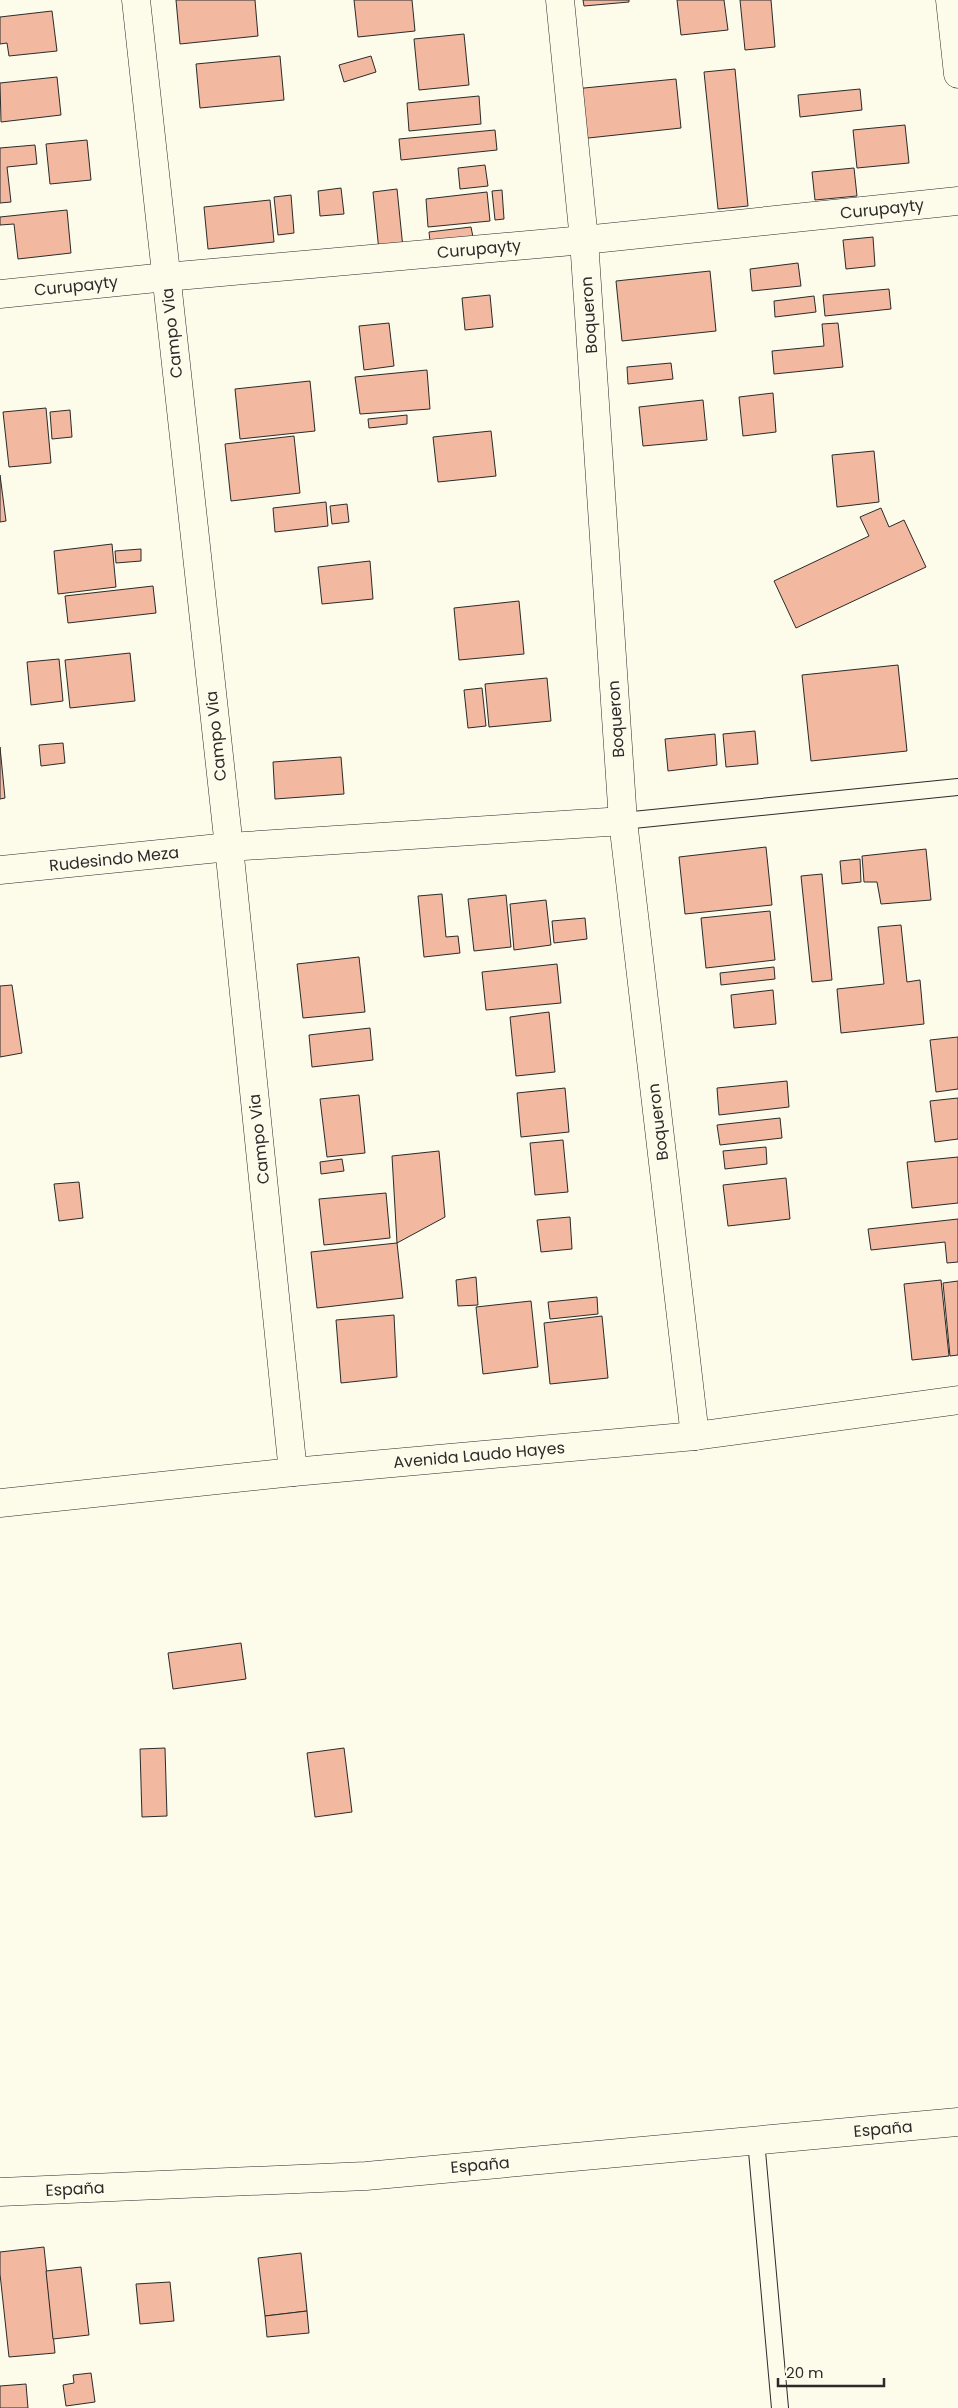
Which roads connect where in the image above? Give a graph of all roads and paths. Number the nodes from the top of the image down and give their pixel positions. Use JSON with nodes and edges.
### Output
{"nodes":[{"id":1,"x":136,"y":0,"type":"edge"},
{"id":2,"x":560,"y":0,"type":"edge"},
{"id":3,"x":950,"y":0,"type":"edge"},
{"id":4,"x":958,"y":74,"type":"edge"},
{"id":5,"x":958,"y":201,"type":"edge"},
{"id":6,"x":584,"y":240,"type":"junction"},
{"id":7,"x":166,"y":277,"type":"junction"},
{"id":8,"x":0,"y":294,"type":"edge"},
{"id":9,"x":958,"y":787,"type":"edge"},
{"id":10,"x":623,"y":821,"type":"junction"},
{"id":11,"x":229,"y":847,"type":"junction"},
{"id":12,"x":0,"y":870,"type":"edge"},
{"id":13,"x":958,"y":1400,"type":"edge"},
{"id":14,"x":695,"y":1436,"type":"junction"},
{"id":15,"x":293,"y":1472,"type":"junction"},
{"id":16,"x":0,"y":1503,"type":"edge"},
{"id":17,"x":958,"y":2122,"type":"edge"},
{"id":18,"x":756,"y":2140,"type":"junction"},
{"id":19,"x":0,"y":2192,"type":"edge"},
{"id":20,"x":780,"y":2408,"type":"edge"}],
"edges":[{"from":1,"to":7,"type":"street","name":"Campo Via"},
{"from":2,"to":6,"type":"street","name":"Boqueron"},
{"from":3,"to":4,"type":"street"},
{"from":5,"to":6,"type":"street","name":"Curupayty"},
{"from":6,"to":7,"type":"street","name":"Curupayty"},
{"from":6,"to":10,"type":"street","name":"Boqueron"},
{"from":7,"to":8,"type":"street","name":"Curupayty"},
{"from":7,"to":11,"type":"street","name":"Campo Via"},
{"from":9,"to":10,"type":"lane"},
{"from":10,"to":11,"type":"street","name":"Rudesindo Meza"},
{"from":10,"to":14,"type":"street","name":"Boqueron"},
{"from":11,"to":12,"type":"street","name":"Rudesindo Meza"},
{"from":11,"to":15,"type":"street","name":"Campo Via"},
{"from":13,"to":14,"type":"street","name":"Avenida Laudo Hayes"},
{"from":14,"to":15,"type":"street","name":"Avenida Laudo Hayes"},
{"from":15,"to":16,"type":"street","name":"Avenida Laudo Hayes"},
{"from":17,"to":18,"type":"street","name":"España"},
{"from":18,"to":19,"type":"street","name":"España"},
{"from":18,"to":20,"type":"lane"}]}
